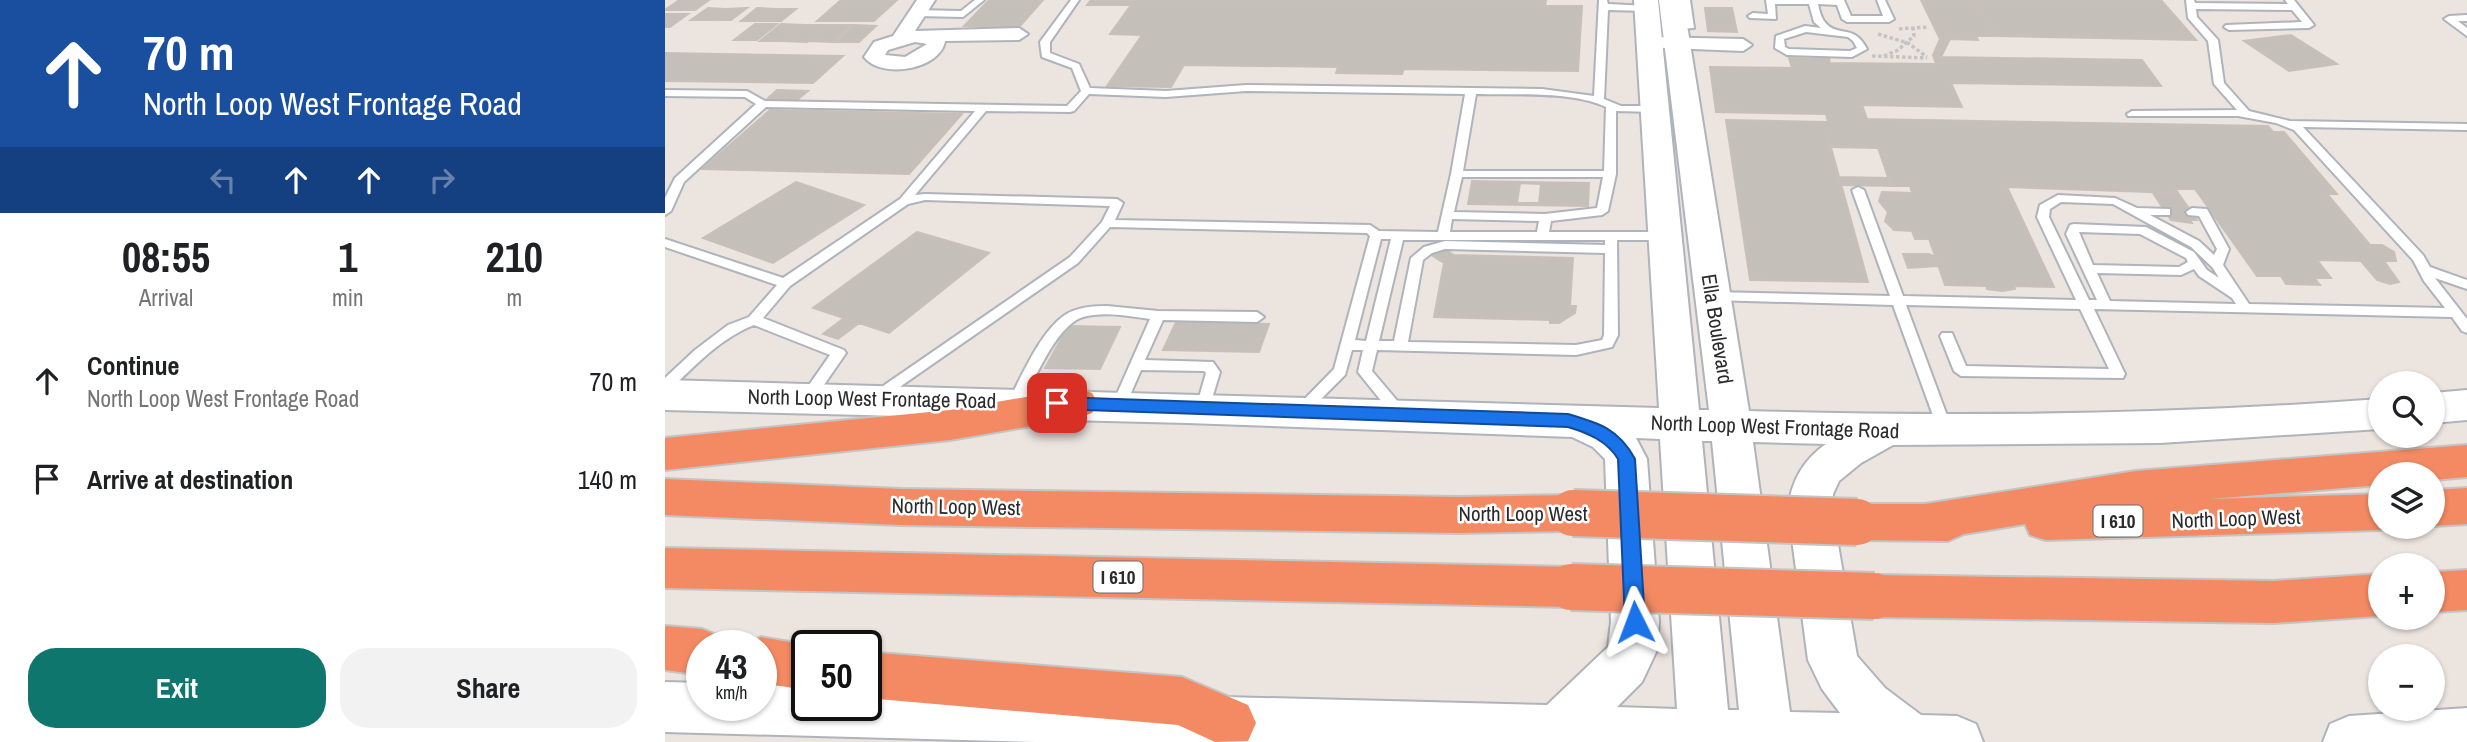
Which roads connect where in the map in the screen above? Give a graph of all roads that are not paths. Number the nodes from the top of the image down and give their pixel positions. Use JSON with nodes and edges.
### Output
{"nodes":[{"id":1,"x":980,"y":0,"type":"edge"},
{"id":2,"x":1075,"y":0,"type":"edge"},
{"id":3,"x":1770,"y":0,"type":"edge"},
{"id":4,"x":1881,"y":0,"type":"edge"},
{"id":5,"x":2220,"y":0,"type":"edge"},
{"id":6,"x":1801,"y":1,"type":"edge"},
{"id":7,"x":1812,"y":1,"type":"edge"},
{"id":8,"x":1840,"y":1,"type":"edge"},
{"id":9,"x":2190,"y":3,"type":"edge"},
{"id":10,"x":2292,"y":3,"type":"edge"},
{"id":11,"x":1604,"y":4,"type":"edge"},
{"id":12,"x":921,"y":6,"type":"edge"},
{"id":13,"x":2257,"y":6,"type":"junction"},
{"id":14,"x":1668,"y":15,"type":"edge"},
{"id":15,"x":1753,"y":16,"type":"dead end"},
{"id":16,"x":2467,"y":18,"type":"edge"},
{"id":17,"x":2229,"y":27,"type":"dead end"},
{"id":18,"x":1798,"y":31,"type":"junction"},
{"id":19,"x":1830,"y":32,"type":"junction"},
{"id":20,"x":2467,"y":33,"type":"edge"},
{"id":21,"x":1019,"y":34,"type":"dead end"},
{"id":22,"x":926,"y":36,"type":"junction"},
{"id":23,"x":901,"y":38,"type":"junction"},
{"id":24,"x":1743,"y":45,"type":"dead end"},
{"id":25,"x":1086,"y":91,"type":"junction"},
{"id":26,"x":1471,"y":91,"type":"junction"},
{"id":27,"x":665,"y":93,"type":"edge"},
{"id":28,"x":1599,"y":100,"type":"junction"},
{"id":29,"x":763,"y":104,"type":"junction"},
{"id":30,"x":1611,"y":106,"type":"junction"},
{"id":31,"x":983,"y":108,"type":"junction"},
{"id":32,"x":1655,"y":109,"type":"junction"},
{"id":33,"x":2132,"y":114,"type":"dead end"},
{"id":34,"x":2246,"y":114,"type":"junction"},
{"id":35,"x":2289,"y":124,"type":"junction"},
{"id":36,"x":2467,"y":127,"type":"edge"},
{"id":37,"x":1457,"y":174,"type":"junction"},
{"id":38,"x":1610,"y":174,"type":"junction"},
{"id":39,"x":1857,"y":190,"type":"dead end"},
{"id":40,"x":904,"y":201,"type":"junction"},
{"id":41,"x":665,"y":211,"type":"edge"},
{"id":42,"x":2134,"y":211,"type":"junction"},
{"id":43,"x":2166,"y":212,"type":"dead end"},
{"id":44,"x":2192,"y":212,"type":"dead end"},
{"id":45,"x":1447,"y":215,"type":"junction"},
{"id":46,"x":1545,"y":218,"type":"junction"},
{"id":47,"x":1107,"y":223,"type":"junction"},
{"id":48,"x":1376,"y":234,"type":"junction"},
{"id":49,"x":1398,"y":236,"type":"junction"},
{"id":50,"x":1443,"y":236,"type":"junction"},
{"id":51,"x":1543,"y":236,"type":"junction"},
{"id":52,"x":1665,"y":236,"type":"junction"},
{"id":53,"x":1611,"y":242,"type":"junction"},
{"id":54,"x":665,"y":243,"type":"edge"},
{"id":55,"x":2196,"y":263,"type":"junction"},
{"id":56,"x":2217,"y":265,"type":"junction"},
{"id":57,"x":2088,"y":269,"type":"junction"},
{"id":58,"x":2424,"y":270,"type":"junction"},
{"id":59,"x":785,"y":283,"type":"junction"},
{"id":60,"x":2467,"y":285,"type":"edge"},
{"id":61,"x":1712,"y":296,"type":"junction"},
{"id":62,"x":1898,"y":300,"type":"junction"},
{"id":63,"x":2242,"y":304,"type":"junction"},
{"id":64,"x":2085,"y":305,"type":"junction"},
{"id":65,"x":2106,"y":305,"type":"junction"},
{"id":66,"x":2453,"y":313,"type":"junction"},
{"id":67,"x":1158,"y":316,"type":"junction"},
{"id":68,"x":1257,"y":317,"type":"dead end"},
{"id":69,"x":754,"y":320,"type":"junction"},
{"id":70,"x":2467,"y":328,"type":"edge"},
{"id":71,"x":1947,"y":336,"type":"dead end"},
{"id":72,"x":1346,"y":345,"type":"junction"},
{"id":73,"x":1371,"y":346,"type":"junction"},
{"id":74,"x":1400,"y":347,"type":"junction"},
{"id":75,"x":1136,"y":365,"type":"junction"},
{"id":76,"x":665,"y":386,"type":"edge"},
{"id":77,"x":665,"y":395,"type":"edge"},
{"id":78,"x":807,"y":398,"type":"junction"},
{"id":79,"x":874,"y":399,"type":"junction"},
{"id":80,"x":1015,"y":402,"type":"junction"},
{"id":81,"x":1078,"y":403,"type":"junction"},
{"id":82,"x":1119,"y":405,"type":"junction"},
{"id":83,"x":2467,"y":405,"type":"edge"},
{"id":84,"x":2445,"y":407,"type":"edge"},
{"id":85,"x":1203,"y":408,"type":"junction"},
{"id":86,"x":1300,"y":411,"type":"junction"},
{"id":87,"x":1401,"y":415,"type":"junction"},
{"id":88,"x":2368,"y":415,"type":"edge"},
{"id":89,"x":1568,"y":421,"type":"junction"},
{"id":90,"x":1678,"y":424,"type":"junction"},
{"id":91,"x":1731,"y":426,"type":"junction"},
{"id":92,"x":1886,"y":430,"type":"junction"},
{"id":93,"x":1946,"y":432,"type":"junction"},
{"id":94,"x":665,"y":454,"type":"edge"},
{"id":95,"x":2467,"y":461,"type":"edge"},
{"id":96,"x":665,"y":497,"type":"edge"},
{"id":97,"x":2467,"y":506,"type":"edge"},
{"id":98,"x":2445,"y":507,"type":"edge"},
{"id":99,"x":2368,"y":512,"type":"edge"},
{"id":100,"x":1924,"y":523,"type":"junction"},
{"id":101,"x":665,"y":568,"type":"edge"},
{"id":102,"x":2467,"y":590,"type":"edge"},
{"id":103,"x":2445,"y":591,"type":"edge"},
{"id":104,"x":2368,"y":596,"type":"edge"},
{"id":105,"x":665,"y":648,"type":"edge"},
{"id":106,"x":686,"y":650,"type":"edge"},
{"id":107,"x":882,"y":676,"type":"edge"},
{"id":108,"x":665,"y":707,"type":"edge"},
{"id":109,"x":1230,"y":723,"type":"junction"},
{"id":110,"x":1557,"y":732,"type":"junction"},
{"id":111,"x":2467,"y":734,"type":"edge"},
{"id":112,"x":1704,"y":739,"type":"edge"},
{"id":113,"x":1767,"y":740,"type":"edge"},
{"id":114,"x":1935,"y":741,"type":"edge"},
{"id":115,"x":2349,"y":742,"type":"edge"}],
"edges":[{"from":1,"to":12,"type":"lane"},
{"from":2,"to":25,"type":"lane"},
{"from":3,"to":6,"type":"lane"},
{"from":3,"to":15,"type":"lane"},
{"from":4,"to":8,"type":"lane"},
{"from":5,"to":13,"type":"lane"},
{"from":6,"to":7,"type":"lane"},
{"from":6,"to":18,"type":"lane"},
{"from":7,"to":8,"type":"lane"},
{"from":7,"to":19,"type":"lane"},
{"from":9,"to":13,"type":"lane"},
{"from":9,"to":34,"type":"lane"},
{"from":10,"to":13,"type":"lane"},
{"from":10,"to":17,"type":"lane"},
{"from":11,"to":14,"type":"lane"},
{"from":11,"to":28,"type":"lane"},
{"from":12,"to":23,"type":"street"},
{"from":14,"to":24,"type":"street"},
{"from":14,"to":32,"type":"main road","name":"Ella Boulevard"},
{"from":14,"to":61,"type":"main road","name":"Ella Boulevard"},
{"from":16,"to":20,"type":"lane"},
{"from":18,"to":19,"type":"lane"},
{"from":18,"to":19,"type":"lane"},
{"from":21,"to":22,"type":"street"},
{"from":22,"to":23,"type":"street"},
{"from":22,"to":23,"type":"street"},
{"from":25,"to":26,"type":"lane"},
{"from":25,"to":31,"type":"lane"},
{"from":26,"to":28,"type":"lane"},
{"from":26,"to":37,"type":"lane"},
{"from":27,"to":29,"type":"lane"},
{"from":28,"to":30,"type":"lane"},
{"from":29,"to":31,"type":"lane"},
{"from":29,"to":41,"type":"lane"},
{"from":30,"to":32,"type":"lane"},
{"from":30,"to":38,"type":"lane"},
{"from":31,"to":40,"type":"lane"},
{"from":32,"to":52,"type":"main road","name":"Ella Boulevard"},
{"from":33,"to":34,"type":"lane"},
{"from":34,"to":35,"type":"lane"},
{"from":35,"to":36,"type":"lane"},
{"from":35,"to":58,"type":"lane"},
{"from":37,"to":38,"type":"lane"},
{"from":37,"to":45,"type":"lane"},
{"from":38,"to":46,"type":"lane"},
{"from":39,"to":62,"type":"lane"},
{"from":40,"to":47,"type":"lane"},
{"from":40,"to":59,"type":"lane"},
{"from":42,"to":43,"type":"lane"},
{"from":42,"to":56,"type":"lane"},
{"from":42,"to":64,"type":"lane"},
{"from":44,"to":56,"type":"lane"},
{"from":45,"to":46,"type":"lane"},
{"from":45,"to":50,"type":"lane"},
{"from":46,"to":51,"type":"lane"},
{"from":47,"to":48,"type":"lane"},
{"from":47,"to":79,"type":"lane"},
{"from":48,"to":49,"type":"lane"},
{"from":48,"to":72,"type":"lane"},
{"from":49,"to":50,"type":"lane"},
{"from":49,"to":73,"type":"lane"},
{"from":50,"to":51,"type":"lane"},
{"from":51,"to":53,"type":"lane"},
{"from":52,"to":53,"type":"lane"},
{"from":52,"to":90,"type":"main road","name":"Ella Boulevard"},
{"from":53,"to":74,"type":"lane"},
{"from":53,"to":74,"type":"lane"},
{"from":54,"to":59,"type":"lane"},
{"from":55,"to":57,"type":"lane"},
{"from":55,"to":57,"type":"lane"},
{"from":55,"to":63,"type":"lane"},
{"from":56,"to":63,"type":"lane"},
{"from":57,"to":65,"type":"lane"},
{"from":58,"to":60,"type":"lane"},
{"from":58,"to":66,"type":"lane"},
{"from":59,"to":69,"type":"lane"},
{"from":61,"to":62,"type":"lane"},
{"from":61,"to":91,"type":"main road","name":"Ella Boulevard"},
{"from":62,"to":64,"type":"lane"},
{"from":62,"to":93,"type":"lane"},
{"from":63,"to":65,"type":"lane"},
{"from":63,"to":66,"type":"lane"},
{"from":64,"to":65,"type":"lane"},
{"from":64,"to":71,"type":"lane"},
{"from":66,"to":70,"type":"lane"},
{"from":67,"to":68,"type":"lane"},
{"from":67,"to":75,"type":"lane"},
{"from":67,"to":80,"type":"lane"},
{"from":69,"to":76,"type":"lane"},
{"from":69,"to":78,"type":"lane"},
{"from":72,"to":73,"type":"lane"},
{"from":72,"to":86,"type":"lane"},
{"from":73,"to":74,"type":"lane"},
{"from":73,"to":87,"type":"lane"},
{"from":75,"to":82,"type":"lane"},
{"from":75,"to":85,"type":"lane"},
{"from":77,"to":78,"type":"main road","name":"North Loop West Frontage Road"},
{"from":78,"to":79,"type":"main road","name":"North Loop West Frontage Road"},
{"from":79,"to":80,"type":"main road","name":"North Loop West Frontage Road"},
{"from":80,"to":81,"type":"main road","name":"North Loop West Frontage Road"},
{"from":81,"to":82,"type":"main road","name":"North Loop West Frontage Road"},
{"from":81,"to":94,"type":"highway"},
{"from":82,"to":85,"type":"main road","name":"North Loop West Frontage Road"},
{"from":83,"to":84,"type":"main road"},
{"from":85,"to":86,"type":"main road","name":"North Loop West Frontage Road"},
{"from":86,"to":87,"type":"main road","name":"North Loop West Frontage Road"},
{"from":87,"to":89,"type":"main road","name":"North Loop West Frontage Road"},
{"from":88,"to":93,"type":"main road","name":"North Loop West Frontage Road"},
{"from":89,"to":90,"type":"main road","name":"North Loop West Frontage Road"},
{"from":89,"to":110,"type":"main road"},
{"from":90,"to":91,"type":"main road","name":"North Loop West Frontage Road"},
{"from":90,"to":112,"type":"main road","name":"Ella Boulevard"},
{"from":91,"to":92,"type":"main road","name":"North Loop West Frontage Road"},
{"from":91,"to":113,"type":"main road","name":"Ella Boulevard"},
{"from":92,"to":93,"type":"main road","name":"North Loop West Frontage Road"},
{"from":92,"to":114,"type":"main road"},
{"from":95,"to":100,"type":"highway"},
{"from":96,"to":100,"type":"highway","name":"North Loop West","number":"I 610","bridge":true},
{"from":97,"to":98,"type":"highway"},
{"from":99,"to":100,"type":"highway","name":"North Loop West","number":"I 610"},
{"from":101,"to":104,"type":"highway","number":"I 610","bridge":true},
{"from":102,"to":103,"type":"highway"},
{"from":105,"to":106,"type":"highway"},
{"from":107,"to":109,"type":"highway"},
{"from":108,"to":109,"type":"main road"},
{"from":109,"to":110,"type":"main road"},
{"from":110,"to":112,"type":"main road"},
{"from":111,"to":115,"type":"main road"},
{"from":112,"to":113,"type":"main road"},
{"from":113,"to":114,"type":"main road"}]}
